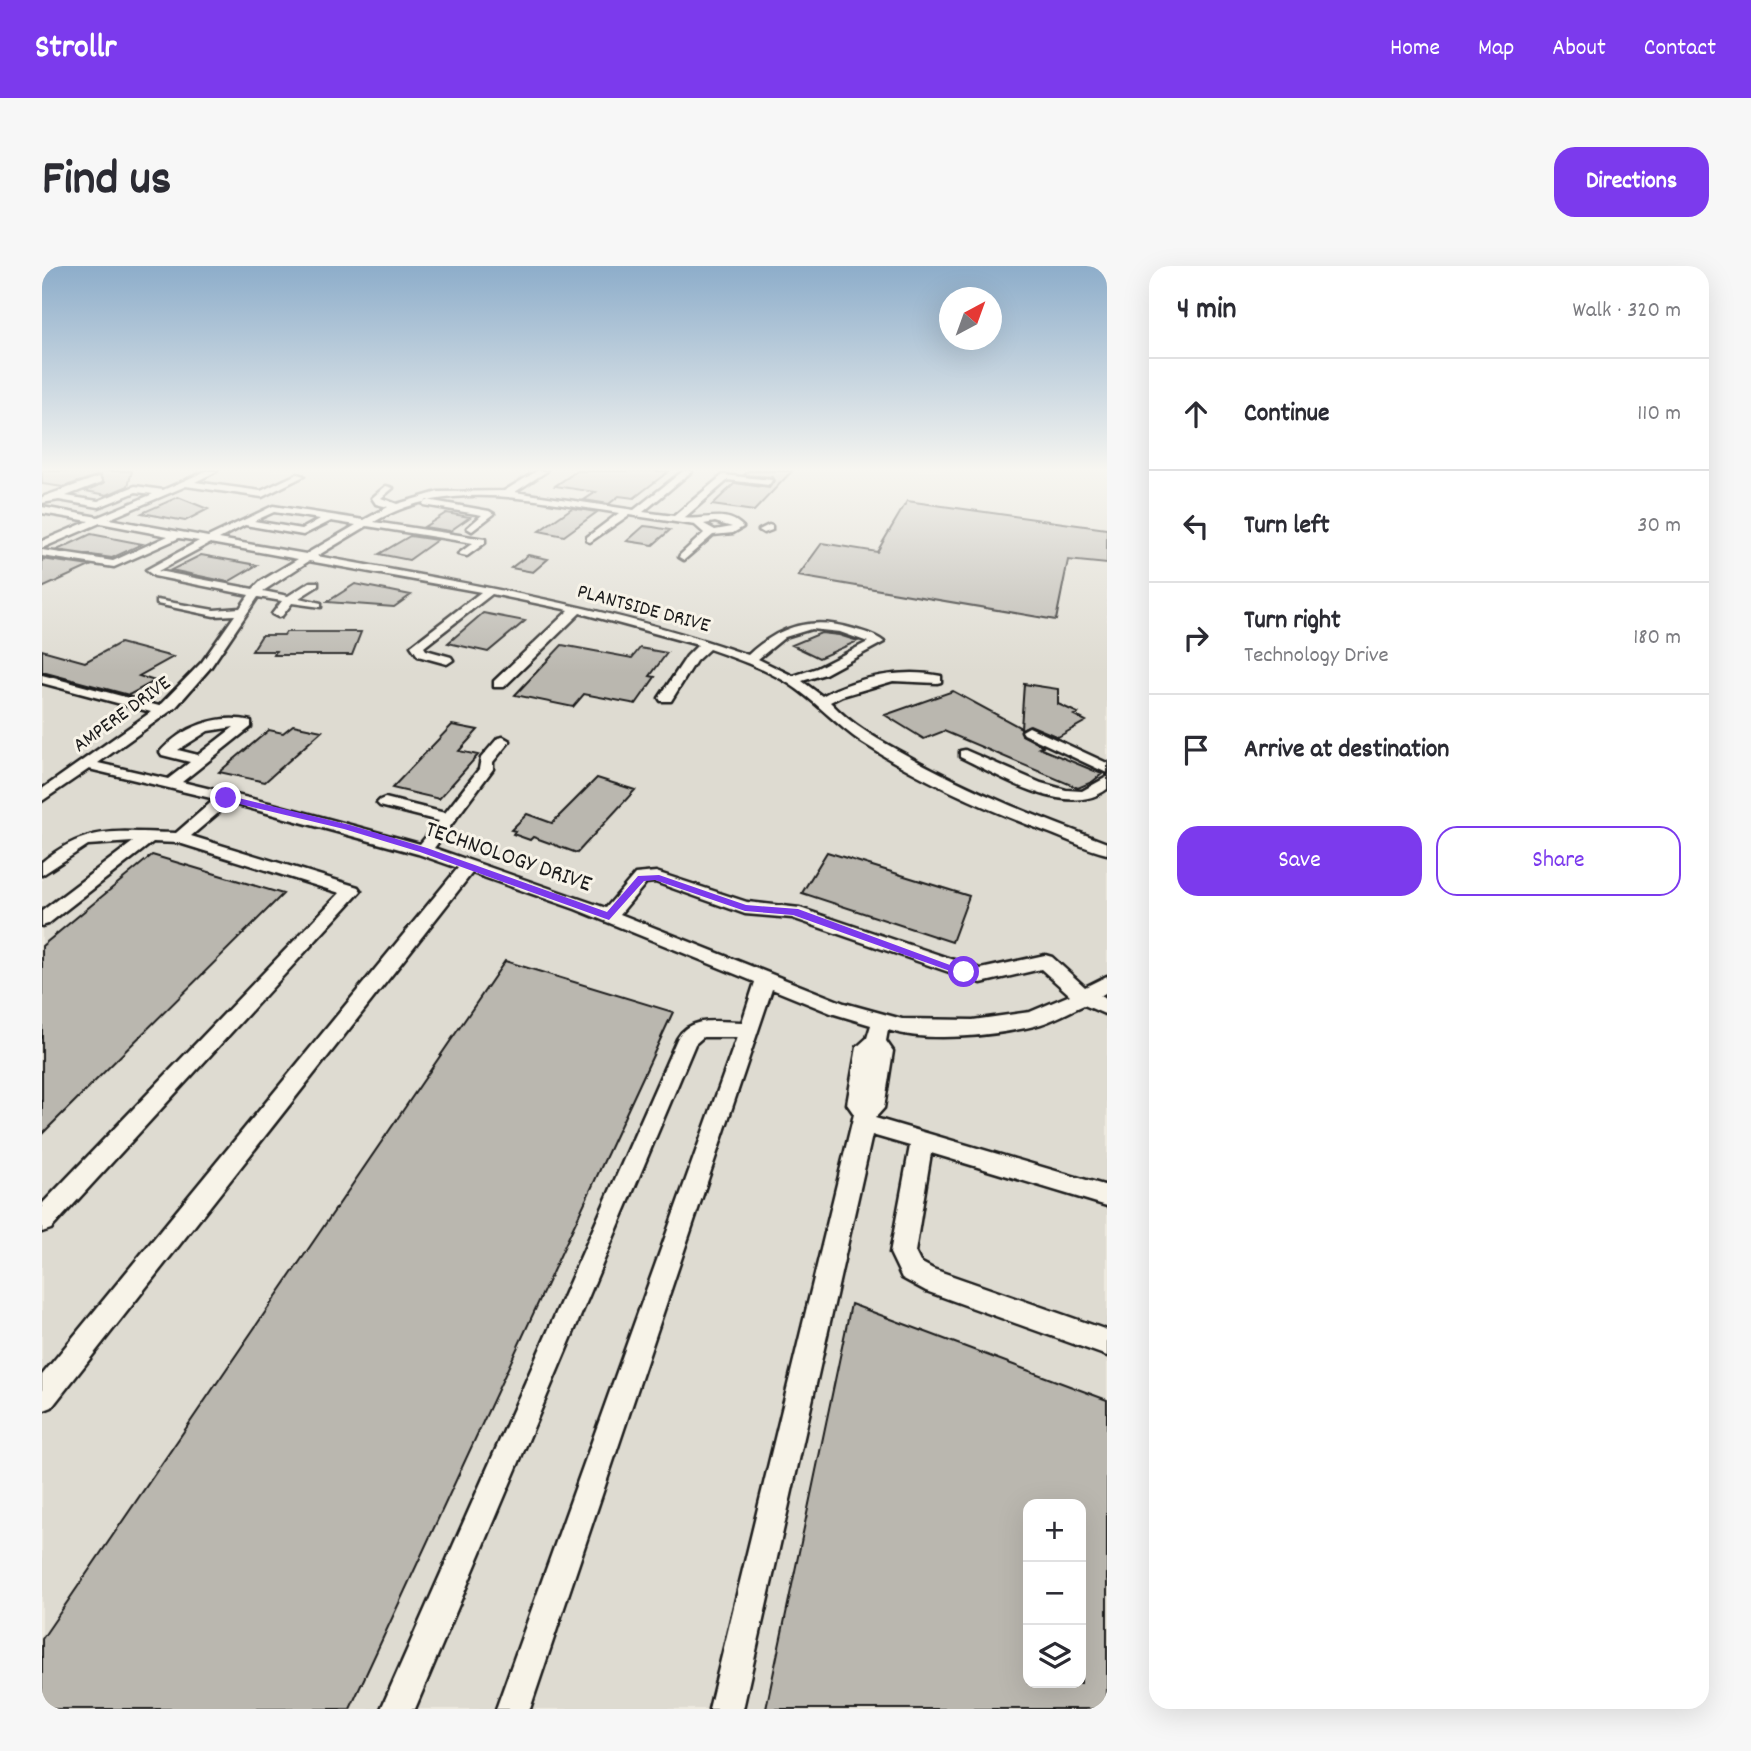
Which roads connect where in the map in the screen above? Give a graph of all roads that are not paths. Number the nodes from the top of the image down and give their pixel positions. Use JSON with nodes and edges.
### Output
{"nodes":[{"id":1,"x":170,"y":538,"type":"edge"},
{"id":2,"x":201,"y":538,"type":"edge"},
{"id":3,"x":212,"y":538,"type":"edge"},
{"id":4,"x":339,"y":538,"type":"edge"},
{"id":5,"x":465,"y":538,"type":"edge"},
{"id":6,"x":703,"y":538,"type":"edge"},
{"id":7,"x":209,"y":540,"type":"junction"},
{"id":8,"x":42,"y":553,"type":"edge"},
{"id":9,"x":463,"y":554,"type":"dead end"},
{"id":10,"x":684,"y":557,"type":"dead end"},
{"id":11,"x":305,"y":558,"type":"junction"},
{"id":12,"x":314,"y":584,"type":"dead end"},
{"id":13,"x":490,"y":591,"type":"junction"},
{"id":14,"x":254,"y":595,"type":"junction"},
{"id":15,"x":289,"y":600,"type":"junction"},
{"id":16,"x":161,"y":602,"type":"dead end"},
{"id":17,"x":317,"y":605,"type":"dead end"},
{"id":18,"x":578,"y":608,"type":"junction"},
{"id":19,"x":243,"y":611,"type":"junction"},
{"id":20,"x":278,"y":614,"type":"dead end"},
{"id":21,"x":707,"y":643,"type":"junction"},
{"id":22,"x":751,"y":659,"type":"junction"},
{"id":23,"x":447,"y":660,"type":"dead end"},
{"id":24,"x":42,"y":679,"type":"edge"},
{"id":25,"x":937,"y":679,"type":"dead end"},
{"id":26,"x":792,"y":680,"type":"junction"},
{"id":27,"x":499,"y":684,"type":"dead end"},
{"id":28,"x":666,"y":698,"type":"dead end"},
{"id":29,"x":821,"y":702,"type":"junction"},
{"id":30,"x":161,"y":712,"type":"junction"},
{"id":31,"x":1029,"y":731,"type":"dead end"},
{"id":32,"x":503,"y":741,"type":"dead end"},
{"id":33,"x":965,"y":754,"type":"dead end"},
{"id":34,"x":201,"y":760,"type":"junction"},
{"id":35,"x":84,"y":764,"type":"junction"},
{"id":36,"x":1107,"y":768,"type":"edge"},
{"id":37,"x":1107,"y":780,"type":"edge"},
{"id":38,"x":170,"y":785,"type":"junction"},
{"id":39,"x":42,"y":796,"type":"edge"},
{"id":40,"x":226,"y":798,"type":"junction"},
{"id":41,"x":385,"y":803,"type":"dead end"},
{"id":42,"x":449,"y":819,"type":"junction"},
{"id":43,"x":180,"y":838,"type":"junction"},
{"id":44,"x":146,"y":839,"type":"junction"},
{"id":45,"x":1107,"y":849,"type":"edge"},
{"id":46,"x":424,"y":850,"type":"junction"},
{"id":47,"x":469,"y":865,"type":"junction"},
{"id":48,"x":42,"y":870,"type":"edge"},
{"id":49,"x":609,"y":916,"type":"junction"},
{"id":50,"x":42,"y":920,"type":"edge"},
{"id":51,"x":765,"y":980,"type":"junction"},
{"id":52,"x":1107,"y":983,"type":"edge"},
{"id":53,"x":1084,"y":997,"type":"junction"},
{"id":54,"x":1107,"y":1008,"type":"edge"},
{"id":55,"x":750,"y":1030,"type":"junction"},
{"id":56,"x":878,"y":1032,"type":"junction"},
{"id":57,"x":865,"y":1117,"type":"junction"},
{"id":58,"x":922,"y":1140,"type":"junction"},
{"id":59,"x":1107,"y":1196,"type":"edge"},
{"id":60,"x":42,"y":1221,"type":"edge"},
{"id":61,"x":1107,"y":1343,"type":"edge"},
{"id":62,"x":42,"y":1397,"type":"edge"},
{"id":63,"x":398,"y":1709,"type":"edge"},
{"id":64,"x":513,"y":1709,"type":"edge"},
{"id":65,"x":726,"y":1709,"type":"edge"}],
"edges":[{"from":1,"to":8,"type":"street"},
{"from":2,"to":7,"type":"street","name":"PLANTSIDE DRIVE"},
{"from":3,"to":7,"type":"street"},
{"from":4,"to":11,"type":"street","name":"AMPERE DRIVE"},
{"from":5,"to":9,"type":"street"},
{"from":6,"to":10,"type":"street"},
{"from":7,"to":11,"type":"street","name":"PLANTSIDE DRIVE"},
{"from":7,"to":14,"type":"street"},
{"from":11,"to":13,"type":"street","name":"PLANTSIDE DRIVE"},
{"from":11,"to":14,"type":"street","name":"AMPERE DRIVE"},
{"from":12,"to":15,"type":"street"},
{"from":13,"to":18,"type":"street","name":"PLANTSIDE DRIVE"},
{"from":13,"to":23,"type":"street"},
{"from":14,"to":15,"type":"street"},
{"from":14,"to":19,"type":"street","name":"AMPERE DRIVE"},
{"from":15,"to":17,"type":"street"},
{"from":15,"to":20,"type":"street"},
{"from":16,"to":19,"type":"street"},
{"from":18,"to":21,"type":"street","name":"PLANTSIDE DRIVE"},
{"from":18,"to":27,"type":"street"},
{"from":19,"to":30,"type":"street","name":"AMPERE DRIVE"},
{"from":21,"to":22,"type":"street","name":"PLANTSIDE DRIVE"},
{"from":21,"to":28,"type":"street"},
{"from":22,"to":26,"type":"street","name":"PLANTSIDE DRIVE"},
{"from":22,"to":26,"type":"street"},
{"from":24,"to":30,"type":"street"},
{"from":25,"to":29,"type":"street"},
{"from":26,"to":29,"type":"street","name":"PLANTSIDE DRIVE"},
{"from":29,"to":45,"type":"street","name":"PLANTSIDE DRIVE"},
{"from":30,"to":35,"type":"street","name":"AMPERE DRIVE"},
{"from":31,"to":36,"type":"street"},
{"from":32,"to":42,"type":"street"},
{"from":33,"to":37,"type":"street"},
{"from":34,"to":34,"type":"street"},
{"from":34,"to":38,"type":"street"},
{"from":35,"to":38,"type":"street","name":"TECHNOLOGY DRIVE"},
{"from":35,"to":39,"type":"street","name":"AMPERE DRIVE"},
{"from":38,"to":40,"type":"street","name":"TECHNOLOGY DRIVE"},
{"from":40,"to":43,"type":"street"},
{"from":40,"to":46,"type":"street","name":"TECHNOLOGY DRIVE"},
{"from":41,"to":42,"type":"street"},
{"from":42,"to":46,"type":"street"},
{"from":43,"to":44,"type":"street"},
{"from":43,"to":60,"type":"street"},
{"from":44,"to":48,"type":"street"},
{"from":44,"to":50,"type":"street"},
{"from":46,"to":47,"type":"street","name":"TECHNOLOGY DRIVE"},
{"from":47,"to":49,"type":"street","name":"TECHNOLOGY DRIVE"},
{"from":47,"to":62,"type":"street"},
{"from":49,"to":51,"type":"street","name":"TECHNOLOGY DRIVE"},
{"from":49,"to":53,"type":"street"},
{"from":51,"to":55,"type":"street"},
{"from":51,"to":56,"type":"street","name":"TECHNOLOGY DRIVE"},
{"from":52,"to":53,"type":"street","name":"TECHNOLOGY DRIVE"},
{"from":53,"to":54,"type":"street"},
{"from":53,"to":56,"type":"street","name":"TECHNOLOGY DRIVE"},
{"from":55,"to":63,"type":"street"},
{"from":55,"to":64,"type":"street"},
{"from":56,"to":57,"type":"street"},
{"from":57,"to":58,"type":"street"},
{"from":57,"to":65,"type":"street"},
{"from":58,"to":59,"type":"street"},
{"from":58,"to":61,"type":"street"}]}
